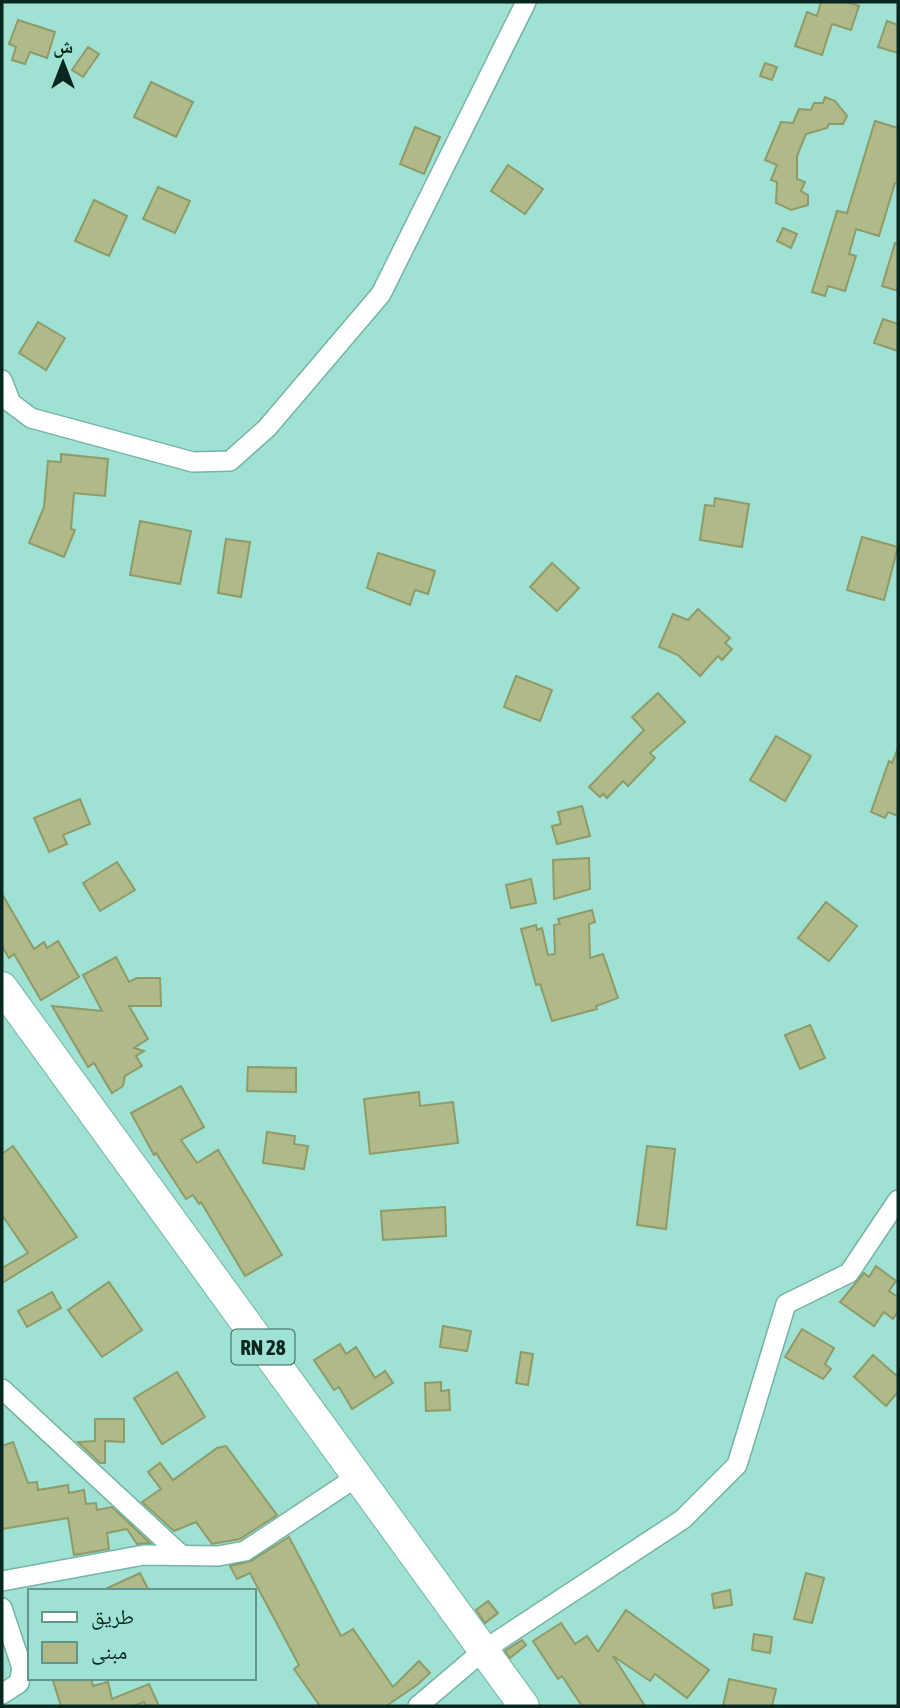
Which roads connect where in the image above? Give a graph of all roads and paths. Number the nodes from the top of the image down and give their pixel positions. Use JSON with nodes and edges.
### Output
{"nodes":[{"id":1,"x":526,"y":2,"type":"edge"},
{"id":2,"x":2,"y":380,"type":"edge"},
{"id":3,"x":2,"y":987,"type":"edge"},
{"id":4,"x":898,"y":1200,"type":"edge"},
{"id":5,"x":2,"y":1390,"type":"edge"},
{"id":6,"x":358,"y":1476,"type":"junction"},
{"id":7,"x":179,"y":1553,"type":"junction"},
{"id":8,"x":2,"y":1581,"type":"edge"},
{"id":9,"x":2,"y":1608,"type":"edge"},
{"id":10,"x":484,"y":1650,"type":"junction"},
{"id":11,"x":2,"y":1694,"type":"edge"},
{"id":12,"x":418,"y":1706,"type":"edge"},
{"id":13,"x":524,"y":1706,"type":"edge"}],
"edges":[{"from":1,"to":2,"type":"street"},
{"from":3,"to":6,"type":"main road","number":"RN 28"},
{"from":4,"to":10,"type":"street"},
{"from":5,"to":7,"type":"street"},
{"from":6,"to":7,"type":"street"},
{"from":6,"to":10,"type":"main road","number":"RN 28"},
{"from":7,"to":8,"type":"street"},
{"from":9,"to":11,"type":"street"},
{"from":10,"to":12,"type":"street"},
{"from":10,"to":13,"type":"main road","number":"RN 28"}]}
